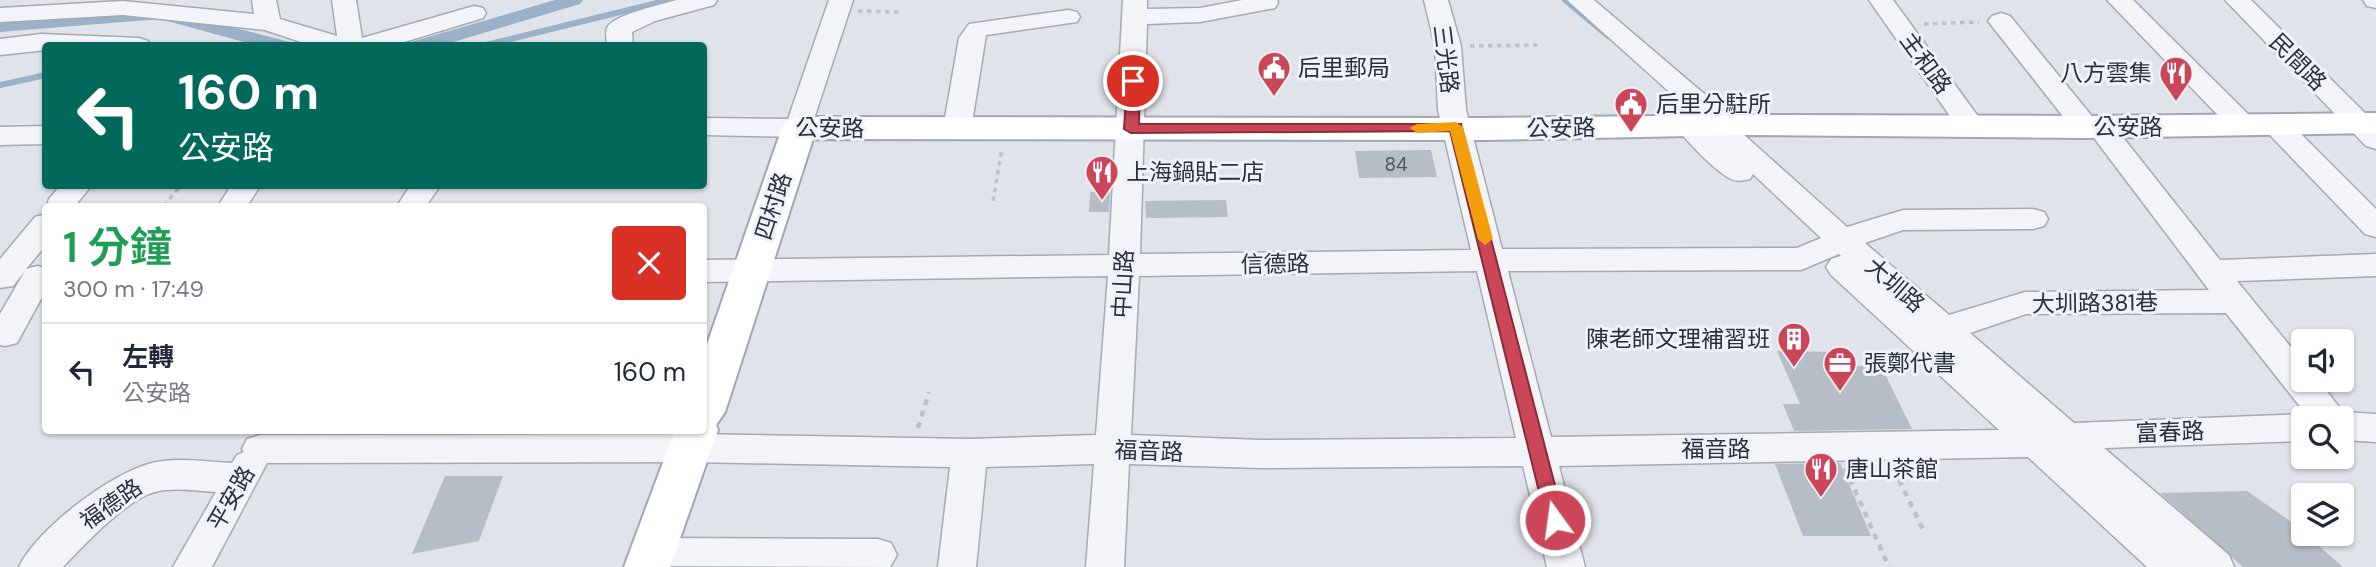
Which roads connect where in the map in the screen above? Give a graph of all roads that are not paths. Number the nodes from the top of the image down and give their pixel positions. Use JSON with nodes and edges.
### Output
{"nodes":[{"id":1,"x":6,"y":0,"type":"edge"},
{"id":2,"x":125,"y":0,"type":"edge"},
{"id":3,"x":344,"y":0,"type":"edge"},
{"id":4,"x":705,"y":0,"type":"edge"},
{"id":5,"x":1265,"y":0,"type":"edge"},
{"id":6,"x":1436,"y":0,"type":"edge"},
{"id":7,"x":1558,"y":0,"type":"edge"},
{"id":8,"x":1579,"y":0,"type":"edge"},
{"id":9,"x":1881,"y":0,"type":"edge"},
{"id":10,"x":2119,"y":0,"type":"edge"},
{"id":11,"x":2237,"y":0,"type":"edge"},
{"id":12,"x":0,"y":1,"type":"edge"},
{"id":13,"x":839,"y":5,"type":"edge"},
{"id":14,"x":1078,"y":6,"type":"edge"},
{"id":15,"x":1135,"y":9,"type":"edge"},
{"id":16,"x":84,"y":10,"type":"junction"},
{"id":17,"x":266,"y":11,"type":"edge"},
{"id":18,"x":474,"y":13,"type":"dead end"},
{"id":19,"x":0,"y":15,"type":"edge"},
{"id":20,"x":2001,"y":21,"type":"road end"},
{"id":21,"x":42,"y":42,"type":"edge"},
{"id":22,"x":332,"y":42,"type":"edge"},
{"id":23,"x":350,"y":42,"type":"edge"},
{"id":24,"x":376,"y":42,"type":"edge"},
{"id":25,"x":620,"y":42,"type":"edge"},
{"id":26,"x":0,"y":47,"type":"edge"},
{"id":27,"x":1707,"y":126,"type":"junction"},
{"id":28,"x":1971,"y":126,"type":"junction"},
{"id":29,"x":2244,"y":126,"type":"junction"},
{"id":30,"x":2277,"y":126,"type":"junction"},
{"id":31,"x":707,"y":127,"type":"edge"},
{"id":32,"x":1456,"y":127,"type":"junction"},
{"id":33,"x":2093,"y":127,"type":"junction"},
{"id":34,"x":799,"y":128,"type":"junction"},
{"id":35,"x":1131,"y":129,"type":"junction"},
{"id":36,"x":2370,"y":129,"type":"edge"},
{"id":37,"x":957,"y":130,"type":"junction"},
{"id":38,"x":42,"y":135,"type":"edge"},
{"id":39,"x":0,"y":136,"type":"edge"},
{"id":40,"x":73,"y":189,"type":"edge"},
{"id":41,"x":62,"y":203,"type":"edge"},
{"id":42,"x":2033,"y":219,"type":"dead end"},
{"id":43,"x":2376,"y":227,"type":"edge"},
{"id":44,"x":42,"y":228,"type":"edge"},
{"id":45,"x":1832,"y":244,"type":"junction"},
{"id":46,"x":1491,"y":260,"type":"junction"},
{"id":47,"x":2376,"y":265,"type":"edge"},
{"id":48,"x":1124,"y":267,"type":"junction"},
{"id":49,"x":752,"y":269,"type":"junction"},
{"id":50,"x":707,"y":271,"type":"edge"},
{"id":51,"x":2211,"y":271,"type":"junction"},
{"id":52,"x":41,"y":277,"type":"edge"},
{"id":53,"x":1,"y":278,"type":"edge"},
{"id":54,"x":2235,"y":302,"type":"junction"},
{"id":55,"x":1932,"y":333,"type":"junction"},
{"id":56,"x":5,"y":334,"type":"dead end"},
{"id":57,"x":716,"y":345,"type":"edge"},
{"id":58,"x":707,"y":385,"type":"edge"},
{"id":59,"x":2319,"y":406,"type":"edge"},
{"id":60,"x":2291,"y":427,"type":"edge"},
{"id":61,"x":2354,"y":427,"type":"edge"},
{"id":62,"x":2376,"y":428,"type":"edge"},
{"id":63,"x":707,"y":431,"type":"edge"},
{"id":64,"x":620,"y":434,"type":"edge"},
{"id":65,"x":696,"y":434,"type":"edge"},
{"id":66,"x":2054,"y":440,"type":"junction"},
{"id":67,"x":1115,"y":449,"type":"junction"},
{"id":68,"x":1538,"y":450,"type":"junction"},
{"id":69,"x":257,"y":453,"type":"edge"},
{"id":70,"x":970,"y":453,"type":"junction"},
{"id":71,"x":878,"y":555,"type":"dead end"},
{"id":72,"x":649,"y":560,"type":"edge"},
{"id":73,"x":38,"y":567,"type":"edge"},
{"id":74,"x":192,"y":567,"type":"edge"},
{"id":75,"x":957,"y":567,"type":"edge"},
{"id":76,"x":1105,"y":567,"type":"edge"},
{"id":77,"x":1566,"y":567,"type":"edge"},
{"id":78,"x":2173,"y":567,"type":"edge"},
{"id":79,"x":2215,"y":567,"type":"edge"}],
"edges":[{"from":1,"to":12,"type":"street"},
{"from":2,"to":16,"type":"street"},
{"from":3,"to":23,"type":"street"},
{"from":4,"to":25,"type":"street"},
{"from":5,"to":15,"type":"street"},
{"from":6,"to":32,"type":"street","name":"三光路"},
{"from":7,"to":27,"type":"street","name":"大圳路"},
{"from":8,"to":27,"type":"street","name":"大圳路"},
{"from":9,"to":28,"type":"street","name":"主和路"},
{"from":10,"to":29,"type":"street"},
{"from":11,"to":36,"type":"street","name":"民間路"},
{"from":13,"to":34,"type":"street","name":"四村路"},
{"from":14,"to":37,"type":"street"},
{"from":15,"to":35,"type":"street","name":"中山路"},
{"from":16,"to":17,"type":"street"},
{"from":16,"to":19,"type":"street"},
{"from":17,"to":22,"type":"street"},
{"from":18,"to":24,"type":"street"},
{"from":20,"to":33,"type":"street"},
{"from":21,"to":26,"type":"street"},
{"from":27,"to":28,"type":"main road","name":"公安路"},
{"from":27,"to":32,"type":"main road","name":"公安路"},
{"from":27,"to":45,"type":"street","name":"大圳路"},
{"from":28,"to":33,"type":"main road","name":"公安路"},
{"from":29,"to":30,"type":"main road","name":"公安路"},
{"from":29,"to":33,"type":"main road","name":"公安路"},
{"from":30,"to":36,"type":"main road","name":"公安路"},
{"from":30,"to":43,"type":"street"},
{"from":31,"to":34,"type":"street","name":"公安路"},
{"from":32,"to":35,"type":"main road","name":"公安路"},
{"from":32,"to":46,"type":"street","name":"三光路"},
{"from":33,"to":51,"type":"street"},
{"from":34,"to":37,"type":"main road","name":"公安路"},
{"from":34,"to":49,"type":"main road","name":"四村路"},
{"from":35,"to":37,"type":"main road","name":"公安路"},
{"from":35,"to":48,"type":"street","name":"中山路"},
{"from":38,"to":39,"type":"street"},
{"from":40,"to":41,"type":"street"},
{"from":42,"to":45,"type":"street","name":"信德路"},
{"from":44,"to":53,"type":"street"},
{"from":45,"to":46,"type":"street","name":"信德路"},
{"from":45,"to":55,"type":"street","name":"大圳路"},
{"from":46,"to":48,"type":"street","name":"信德路"},
{"from":46,"to":68,"type":"street","name":"三光路"},
{"from":47,"to":51,"type":"street"},
{"from":48,"to":49,"type":"street","name":"信德路"},
{"from":48,"to":67,"type":"street","name":"中山路"},
{"from":49,"to":50,"type":"street","name":"信德路"},
{"from":49,"to":57,"type":"main road","name":"四村路"},
{"from":51,"to":54,"type":"street"},
{"from":52,"to":53,"type":"street"},
{"from":52,"to":56,"type":"street"},
{"from":54,"to":55,"type":"street","name":"大圳路381巷"},
{"from":54,"to":59,"type":"street"},
{"from":55,"to":66,"type":"street","name":"大圳路"},
{"from":57,"to":58,"type":"main road","name":"四村路"},
{"from":60,"to":66,"type":"street","name":"富春路"},
{"from":61,"to":62,"type":"street"},
{"from":63,"to":70,"type":"street","name":"福音路"},
{"from":64,"to":69,"type":"street","name":"福音路"},
{"from":65,"to":72,"type":"main road","name":"四村路"},
{"from":66,"to":68,"type":"street","name":"福音路"},
{"from":66,"to":78,"type":"street","name":"大圳路"},
{"from":66,"to":79,"type":"street","name":"大圳路"},
{"from":67,"to":68,"type":"street","name":"福音路"},
{"from":67,"to":70,"type":"street","name":"福音路"},
{"from":67,"to":76,"type":"street","name":"中山路"},
{"from":68,"to":77,"type":"street","name":"三光路"},
{"from":69,"to":73,"type":"street","name":"福德路"},
{"from":69,"to":74,"type":"street","name":"平安路"},
{"from":70,"to":75,"type":"street"},
{"from":71,"to":72,"type":"street"}]}
